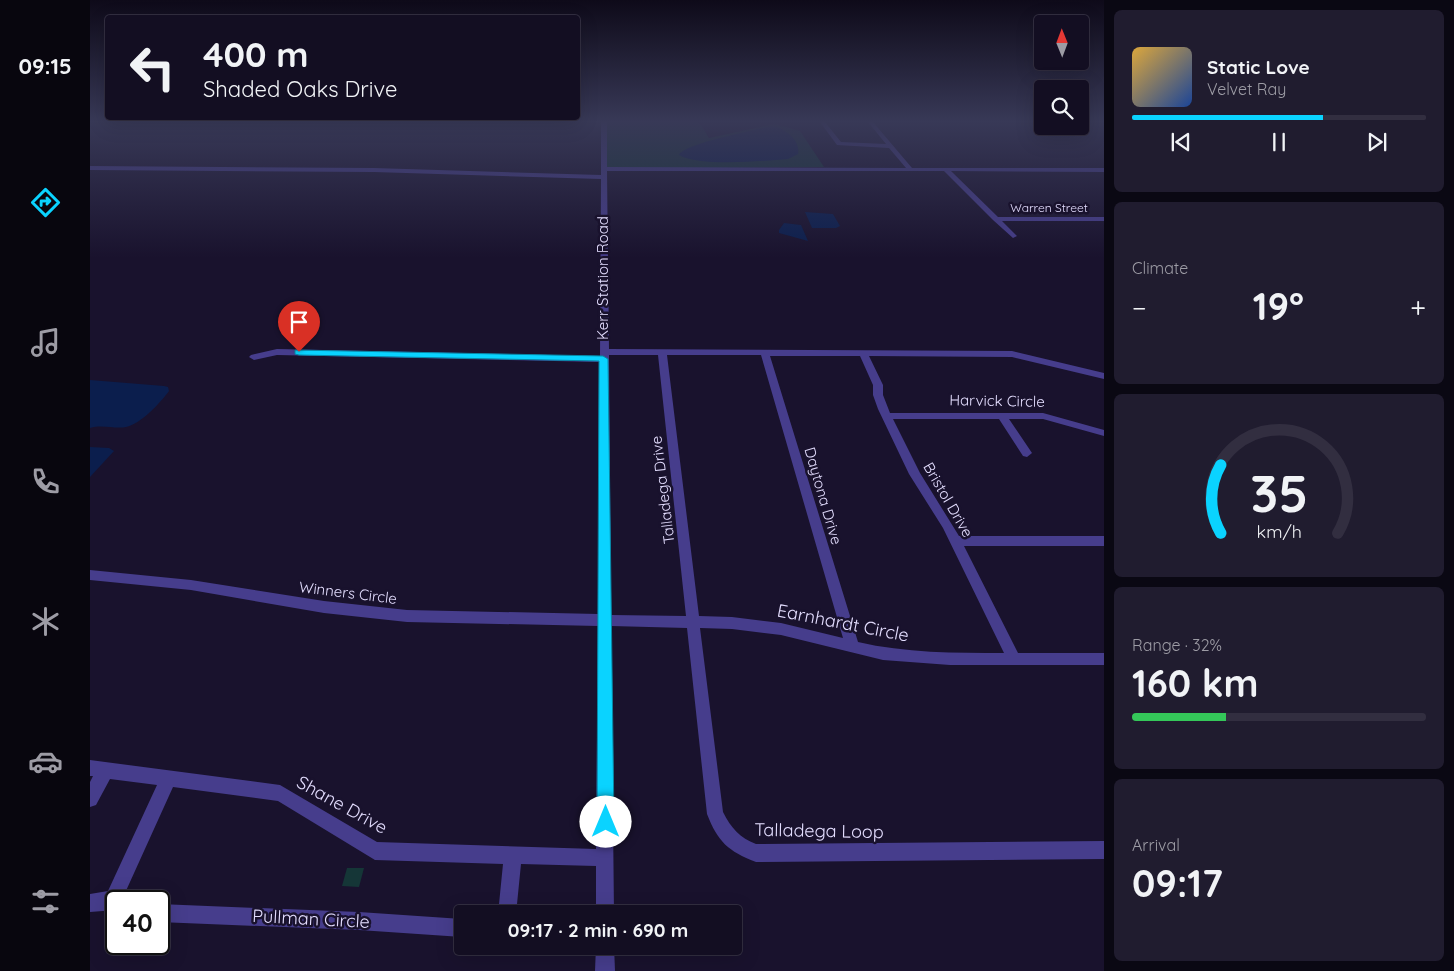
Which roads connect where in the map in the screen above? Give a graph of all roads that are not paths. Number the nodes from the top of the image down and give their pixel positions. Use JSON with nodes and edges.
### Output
{"nodes":[{"id":1,"x":90,"y":168,"type":"edge"},
{"id":2,"x":603,"y":169,"type":"joint"},
{"id":3,"x":910,"y":169,"type":"joint"},
{"id":4,"x":945,"y":169,"type":"junction"},
{"id":5,"x":1104,"y":170,"type":"edge"},
{"id":6,"x":603,"y":177,"type":"junction"},
{"id":7,"x":995,"y":219,"type":"junction"},
{"id":8,"x":1104,"y":219,"type":"edge"},
{"id":9,"x":1013,"y":236,"type":"dead end"},
{"id":10,"x":662,"y":353,"type":"junction"},
{"id":11,"x":765,"y":354,"type":"junction"},
{"id":12,"x":864,"y":354,"type":"junction"},
{"id":13,"x":603,"y":356,"type":"junction"},
{"id":14,"x":254,"y":357,"type":"dead end"},
{"id":15,"x":1104,"y":376,"type":"edge"},
{"id":16,"x":887,"y":416,"type":"junction"},
{"id":17,"x":1002,"y":416,"type":"junction"},
{"id":18,"x":1104,"y":433,"type":"edge"},
{"id":19,"x":1027,"y":453,"type":"dead end"},
{"id":20,"x":956,"y":541,"type":"junction"},
{"id":21,"x":1104,"y":541,"type":"edge"},
{"id":22,"x":90,"y":575,"type":"edge"},
{"id":23,"x":604,"y":620,"type":"junction"},
{"id":24,"x":694,"y":622,"type":"junction"},
{"id":25,"x":852,"y":646,"type":"junction"},
{"id":26,"x":1014,"y":659,"type":"junction"},
{"id":27,"x":1104,"y":659,"type":"edge"},
{"id":28,"x":98,"y":769,"type":"edge"},
{"id":29,"x":169,"y":777,"type":"junction"},
{"id":30,"x":90,"y":799,"type":"edge"},
{"id":31,"x":1104,"y":850,"type":"edge"},
{"id":32,"x":513,"y":855,"type":"junction"},
{"id":33,"x":606,"y":858,"type":"junction"},
{"id":34,"x":122,"y":890,"type":"edge"},
{"id":35,"x":105,"y":902,"type":"edge"},
{"id":36,"x":90,"y":903,"type":"edge"},
{"id":37,"x":508,"y":905,"type":"edge"},
{"id":38,"x":606,"y":905,"type":"edge"},
{"id":39,"x":170,"y":913,"type":"edge"},
{"id":40,"x":454,"y":927,"type":"edge"},
{"id":41,"x":605,"y":955,"type":"edge"},
{"id":42,"x":605,"y":971,"type":"edge"}],
"edges":[{"from":1,"to":6,"type":"street"},
{"from":2,"to":3,"type":"street"},
{"from":2,"to":6,"type":"street","name":"Kerr Station Road"},
{"from":3,"to":4,"type":"street"},
{"from":4,"to":5,"type":"street"},
{"from":4,"to":7,"type":"street"},
{"from":6,"to":13,"type":"street","name":"Kerr Station Road"},
{"from":7,"to":8,"type":"street","name":"Warren Street"},
{"from":7,"to":9,"type":"street"},
{"from":10,"to":11,"type":"street"},
{"from":10,"to":13,"type":"street"},
{"from":10,"to":24,"type":"street","name":"Talladega Drive"},
{"from":11,"to":12,"type":"street"},
{"from":11,"to":25,"type":"street","name":"Daytona Drive"},
{"from":12,"to":15,"type":"street"},
{"from":12,"to":16,"type":"street","name":"Bristol Drive"},
{"from":13,"to":14,"type":"street"},
{"from":13,"to":23,"type":"street","name":"Kerr Station Road"},
{"from":16,"to":17,"type":"street","name":"Harvick Circle"},
{"from":16,"to":20,"type":"street","name":"Bristol Drive"},
{"from":17,"to":18,"type":"street","name":"Harvick Circle"},
{"from":17,"to":19,"type":"street"},
{"from":20,"to":21,"type":"street"},
{"from":20,"to":26,"type":"street","name":"Bristol Drive"},
{"from":22,"to":23,"type":"street","name":"Winners Circle"},
{"from":23,"to":24,"type":"street","name":"Earnhardt Circle"},
{"from":23,"to":33,"type":"street","name":"Kerr Station Road"},
{"from":24,"to":25,"type":"street","name":"Earnhardt Circle"},
{"from":24,"to":31,"type":"street","name":"Talladega Loop"},
{"from":25,"to":26,"type":"street","name":"Earnhardt Circle"},
{"from":26,"to":27,"type":"street","name":"Earnhardt Circle"},
{"from":28,"to":29,"type":"street","name":"Shane Drive"},
{"from":28,"to":30,"type":"street"},
{"from":29,"to":32,"type":"street","name":"Shane Drive"},
{"from":29,"to":34,"type":"street"},
{"from":32,"to":33,"type":"street","name":"Shane Drive"},
{"from":32,"to":37,"type":"street"},
{"from":33,"to":38,"type":"street","name":"Kerr Station Road"},
{"from":35,"to":36,"type":"street"},
{"from":39,"to":40,"type":"street","name":"Pullman Circle"},
{"from":41,"to":42,"type":"street"}]}
